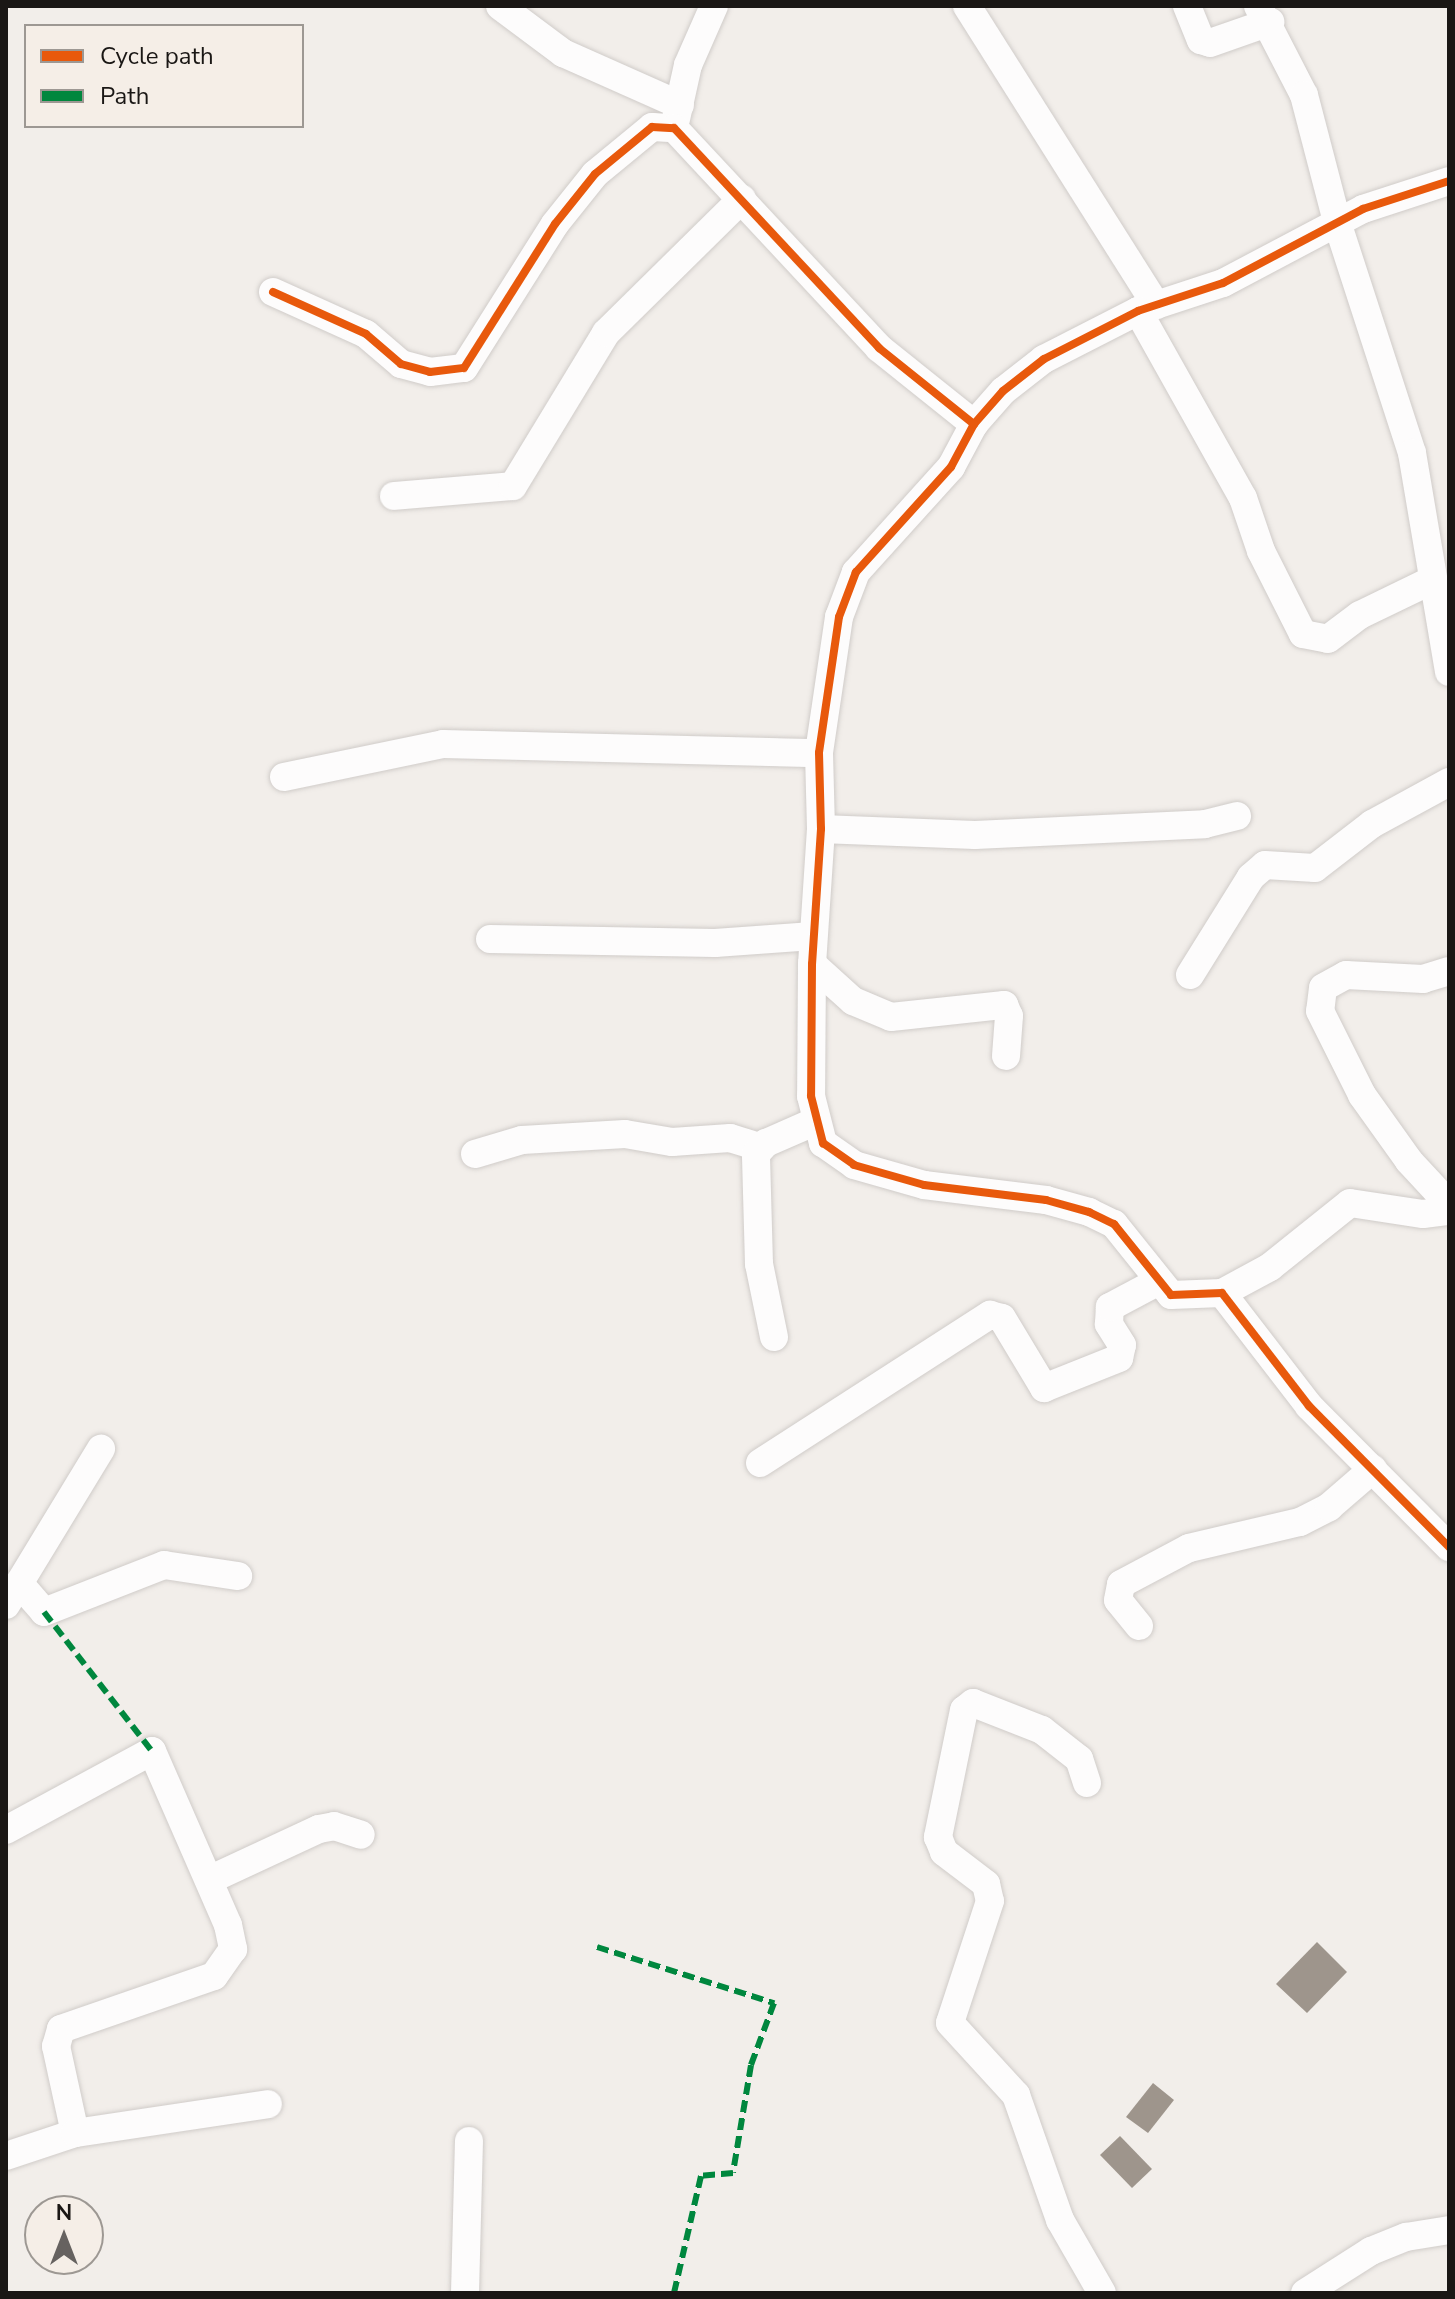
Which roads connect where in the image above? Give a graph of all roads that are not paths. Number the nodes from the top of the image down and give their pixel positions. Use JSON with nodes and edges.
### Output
{"nodes":[{"id":1,"x":500,"y":6,"type":"edge"},
{"id":2,"x":714,"y":6,"type":"edge"},
{"id":3,"x":967,"y":6,"type":"edge"},
{"id":4,"x":1187,"y":6,"type":"edge"},
{"id":5,"x":1264,"y":14,"type":"edge"},
{"id":6,"x":677,"y":116,"type":"junction"},
{"id":7,"x":1449,"y":181,"type":"edge"},
{"id":8,"x":742,"y":199,"type":"junction"},
{"id":9,"x":1337,"y":222,"type":"junction"},
{"id":10,"x":273,"y":292,"type":"dead end"},
{"id":11,"x":1147,"y":308,"type":"junction"},
{"id":12,"x":974,"y":424,"type":"junction"},
{"id":13,"x":394,"y":496,"type":"dead end"},
{"id":14,"x":1432,"y":580,"type":"junction"},
{"id":15,"x":1449,"y":672,"type":"edge"},
{"id":16,"x":819,"y":753,"type":"junction"},
{"id":17,"x":284,"y":777,"type":"dead end"},
{"id":18,"x":1449,"y":782,"type":"edge"},
{"id":19,"x":1237,"y":816,"type":"dead end"},
{"id":20,"x":821,"y":829,"type":"junction"},
{"id":21,"x":813,"y":936,"type":"junction"},
{"id":22,"x":490,"y":939,"type":"dead end"},
{"id":23,"x":812,"y":964,"type":"junction"},
{"id":24,"x":1449,"y":971,"type":"edge"},
{"id":25,"x":1190,"y":975,"type":"dead end"},
{"id":26,"x":1006,"y":1056,"type":"dead end"},
{"id":27,"x":814,"y":1122,"type":"junction"},
{"id":28,"x":760,"y":1147,"type":"junction"},
{"id":29,"x":475,"y":1154,"type":"dead end"},
{"id":30,"x":1449,"y":1204,"type":"edge"},
{"id":31,"x":1449,"y":1211,"type":"edge"},
{"id":32,"x":1159,"y":1281,"type":"junction"},
{"id":33,"x":1222,"y":1293,"type":"junction"},
{"id":34,"x":774,"y":1337,"type":"dead end"},
{"id":35,"x":101,"y":1449,"type":"dead end"},
{"id":36,"x":760,"y":1463,"type":"dead end"},
{"id":37,"x":1373,"y":1469,"type":"junction"},
{"id":38,"x":1449,"y":1547,"type":"edge"},
{"id":39,"x":238,"y":1576,"type":"dead end"},
{"id":40,"x":13,"y":1594,"type":"edge"},
{"id":41,"x":1139,"y":1626,"type":"dead end"},
{"id":42,"x":1087,"y":1783,"type":"dead end"},
{"id":43,"x":6,"y":1830,"type":"edge"},
{"id":44,"x":361,"y":1835,"type":"dead end"},
{"id":45,"x":209,"y":1880,"type":"junction"},
{"id":46,"x":268,"y":2104,"type":"dead end"},
{"id":47,"x":75,"y":2133,"type":"junction"},
{"id":48,"x":469,"y":2141,"type":"dead end"},
{"id":49,"x":6,"y":2156,"type":"edge"},
{"id":50,"x":1449,"y":2230,"type":"edge"},
{"id":51,"x":465,"y":2293,"type":"edge"},
{"id":52,"x":1102,"y":2293,"type":"edge"},
{"id":53,"x":1305,"y":2293,"type":"edge"}],
"edges":[{"from":1,"to":6,"type":"street"},
{"from":2,"to":6,"type":"street"},
{"from":3,"to":11,"type":"street"},
{"from":4,"to":5,"type":"street"},
{"from":5,"to":9,"type":"street"},
{"from":6,"to":8,"type":"street"},
{"from":6,"to":10,"type":"street"},
{"from":7,"to":9,"type":"street"},
{"from":8,"to":12,"type":"street"},
{"from":8,"to":13,"type":"street"},
{"from":9,"to":11,"type":"street"},
{"from":9,"to":14,"type":"street"},
{"from":11,"to":12,"type":"street"},
{"from":11,"to":14,"type":"street"},
{"from":12,"to":16,"type":"street"},
{"from":14,"to":15,"type":"street"},
{"from":16,"to":17,"type":"street"},
{"from":16,"to":20,"type":"street"},
{"from":18,"to":25,"type":"street"},
{"from":19,"to":20,"type":"street"},
{"from":20,"to":21,"type":"street"},
{"from":21,"to":22,"type":"street"},
{"from":21,"to":23,"type":"street"},
{"from":23,"to":26,"type":"street"},
{"from":23,"to":27,"type":"street"},
{"from":24,"to":30,"type":"street"},
{"from":27,"to":28,"type":"street"},
{"from":27,"to":32,"type":"street"},
{"from":28,"to":29,"type":"street"},
{"from":28,"to":34,"type":"street"},
{"from":31,"to":33,"type":"street"},
{"from":32,"to":33,"type":"street"},
{"from":32,"to":36,"type":"street"},
{"from":33,"to":37,"type":"street"},
{"from":35,"to":40,"type":"street"},
{"from":37,"to":38,"type":"street"},
{"from":37,"to":41,"type":"street"},
{"from":39,"to":40,"type":"street"},
{"from":42,"to":52,"type":"street"},
{"from":43,"to":45,"type":"street"},
{"from":44,"to":45,"type":"street"},
{"from":45,"to":47,"type":"street"},
{"from":46,"to":47,"type":"street"},
{"from":47,"to":49,"type":"street"},
{"from":48,"to":51,"type":"street"},
{"from":50,"to":53,"type":"street"}]}
